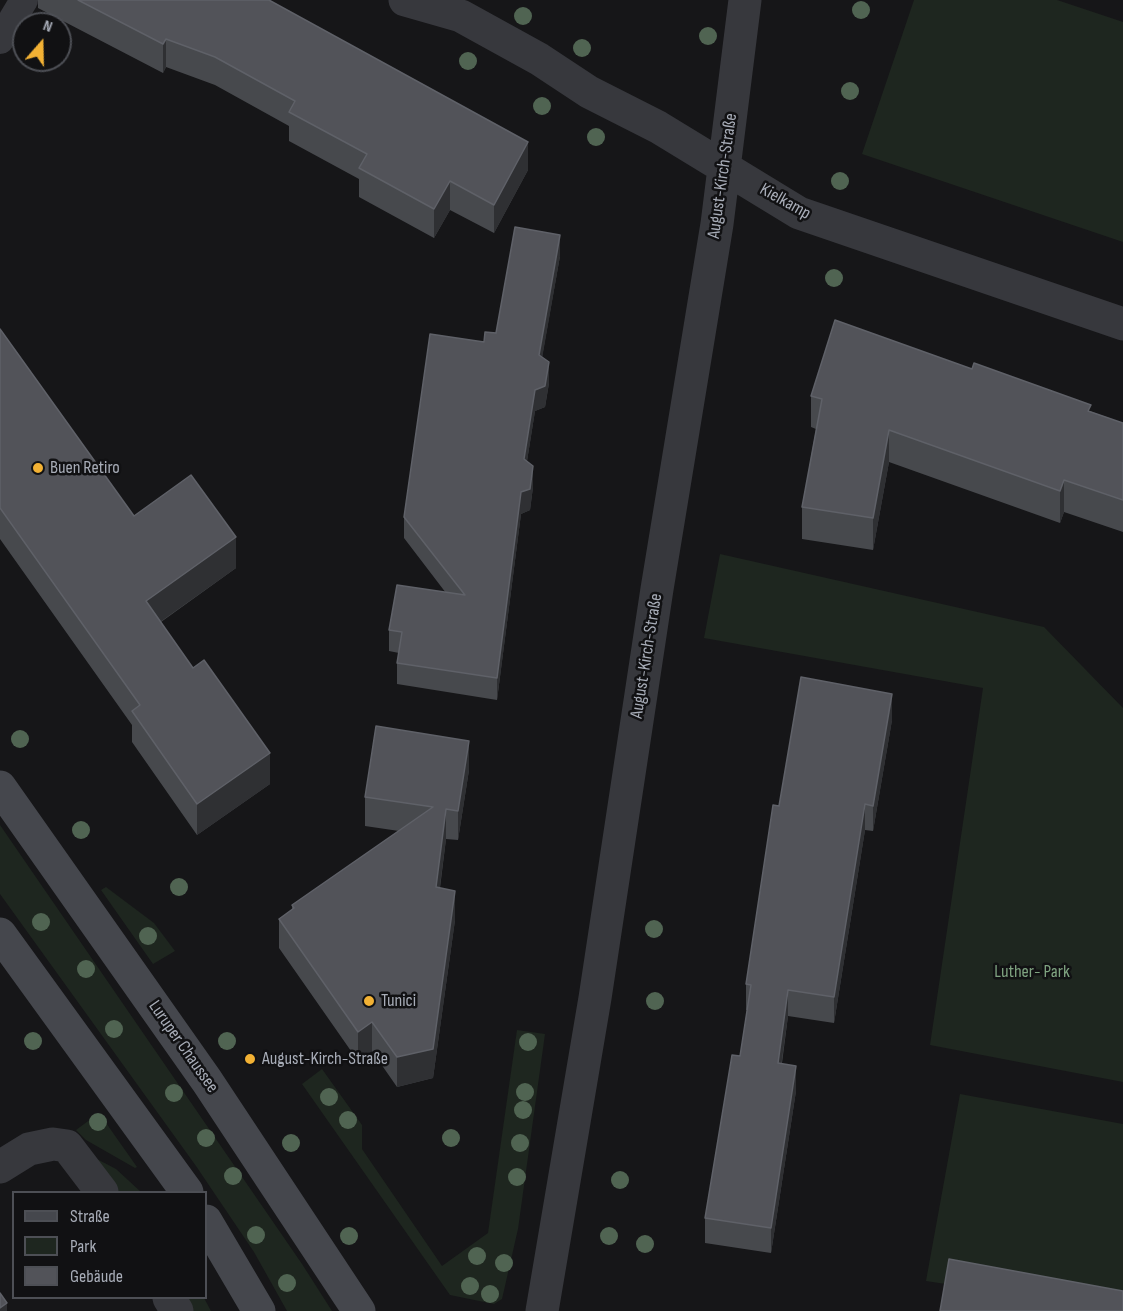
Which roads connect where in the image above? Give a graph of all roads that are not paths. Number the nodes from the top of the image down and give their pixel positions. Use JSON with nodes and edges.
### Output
{"nodes":[{"id":1,"x":24,"y":0,"type":"edge"},
{"id":2,"x":405,"y":0,"type":"edge"},
{"id":3,"x":745,"y":0,"type":"edge"},
{"id":4,"x":0,"y":40,"type":"edge"},
{"id":5,"x":725,"y":167,"type":"junction"},
{"id":6,"x":1123,"y":324,"type":"edge"},
{"id":7,"x":0,"y":787,"type":"edge"},
{"id":8,"x":0,"y":934,"type":"edge"},
{"id":9,"x":0,"y":1167,"type":"edge"},
{"id":10,"x":101,"y":1191,"type":"edge"},
{"id":11,"x":187,"y":1191,"type":"edge"},
{"id":12,"x":207,"y":1223,"type":"edge"},
{"id":13,"x":259,"y":1311,"type":"edge"},
{"id":14,"x":359,"y":1311,"type":"edge"},
{"id":15,"x":543,"y":1311,"type":"edge"}],
"edges":[{"from":1,"to":4,"type":"lane"},
{"from":2,"to":5,"type":"street","name":"Kielkamp"},
{"from":3,"to":5,"type":"street","name":"August-Kirch-Straße"},
{"from":5,"to":6,"type":"street","name":"Kielkamp"},
{"from":5,"to":15,"type":"street","name":"August-Kirch-Straße"},
{"from":7,"to":14,"type":"main road","name":"Luruper Chaussee"},
{"from":8,"to":11,"type":"main road"},
{"from":9,"to":10,"type":"street"},
{"from":12,"to":13,"type":"main road"}]}
